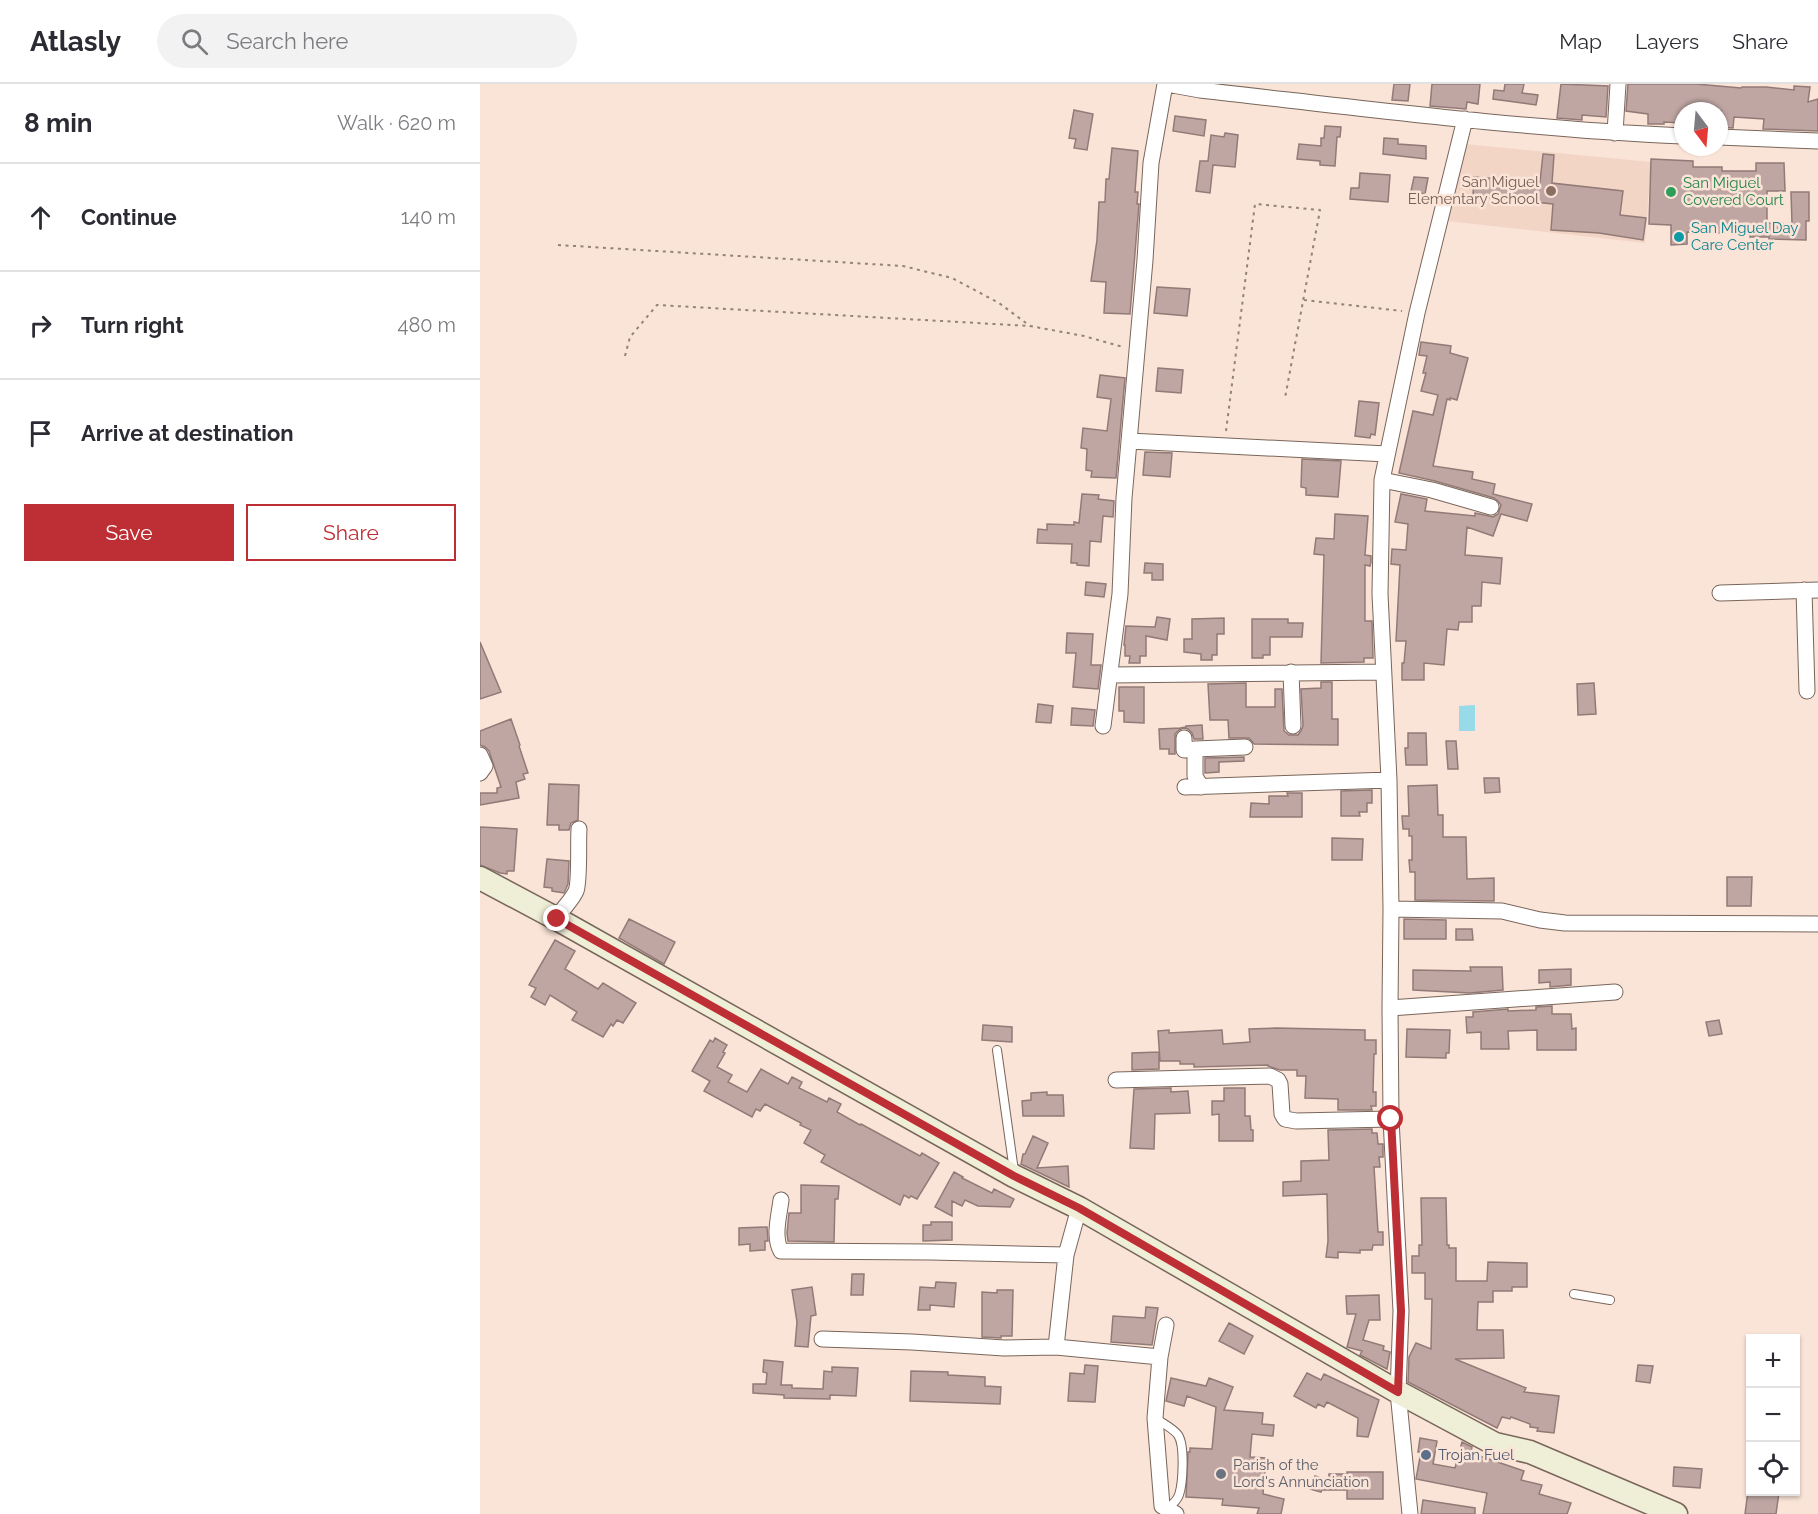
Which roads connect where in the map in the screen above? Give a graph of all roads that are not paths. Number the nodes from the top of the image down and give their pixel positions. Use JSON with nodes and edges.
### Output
{"nodes":[{"id":1,"x":1166,"y":84,"type":"edge"},
{"id":2,"x":1618,"y":84,"type":"edge"},
{"id":3,"x":1200,"y":87,"type":"edge"},
{"id":4,"x":1466,"y":119,"type":"junction"},
{"id":5,"x":1615,"y":133,"type":"junction"},
{"id":6,"x":1674,"y":136,"type":"edge"},
{"id":7,"x":1728,"y":137,"type":"edge"},
{"id":8,"x":1818,"y":141,"type":"edge"},
{"id":9,"x":1129,"y":441,"type":"junction"},
{"id":10,"x":1387,"y":454,"type":"junction"},
{"id":11,"x":1382,"y":480,"type":"junction"},
{"id":12,"x":1491,"y":507,"type":"dead end"},
{"id":13,"x":1811,"y":590,"type":"edge"},
{"id":14,"x":1720,"y":592,"type":"dead end"},
{"id":15,"x":1291,"y":672,"type":"junction"},
{"id":16,"x":1383,"y":672,"type":"junction"},
{"id":17,"x":1110,"y":675,"type":"junction"},
{"id":18,"x":1807,"y":691,"type":"dead end"},
{"id":19,"x":1103,"y":726,"type":"dead end"},
{"id":20,"x":1293,"y":726,"type":"dead end"},
{"id":21,"x":1184,"y":738,"type":"dead end"},
{"id":22,"x":1245,"y":747,"type":"dead end"},
{"id":23,"x":1195,"y":749,"type":"junction"},
{"id":24,"x":480,"y":755,"type":"edge"},
{"id":25,"x":480,"y":773,"type":"edge"},
{"id":26,"x":1389,"y":780,"type":"junction"},
{"id":27,"x":1185,"y":787,"type":"dead end"},
{"id":28,"x":1201,"y":787,"type":"junction"},
{"id":29,"x":579,"y":829,"type":"dead end"},
{"id":30,"x":480,"y":878,"type":"edge"},
{"id":31,"x":1391,"y":909,"type":"junction"},
{"id":32,"x":557,"y":919,"type":"junction"},
{"id":33,"x":1818,"y":924,"type":"edge"},
{"id":34,"x":1615,"y":992,"type":"dead end"},
{"id":35,"x":1390,"y":1008,"type":"junction"},
{"id":36,"x":997,"y":1050,"type":"dead end"},
{"id":37,"x":1116,"y":1080,"type":"dead end"},
{"id":38,"x":1391,"y":1119,"type":"junction"},
{"id":39,"x":1014,"y":1176,"type":"junction"},
{"id":40,"x":781,"y":1200,"type":"dead end"},
{"id":41,"x":1079,"y":1208,"type":"junction"},
{"id":42,"x":1066,"y":1255,"type":"junction"},
{"id":43,"x":1574,"y":1294,"type":"dead end"},
{"id":44,"x":1610,"y":1300,"type":"dead end"},
{"id":45,"x":1166,"y":1325,"type":"dead end"},
{"id":46,"x":822,"y":1339,"type":"dead end"},
{"id":47,"x":1056,"y":1347,"type":"junction"},
{"id":48,"x":1160,"y":1357,"type":"junction"},
{"id":49,"x":1398,"y":1392,"type":"junction"},
{"id":50,"x":1155,"y":1418,"type":"junction"},
{"id":51,"x":1162,"y":1506,"type":"junction"},
{"id":52,"x":1176,"y":1514,"type":"edge"},
{"id":53,"x":1410,"y":1514,"type":"edge"},
{"id":54,"x":1676,"y":1514,"type":"edge"}],
"edges":[{"from":1,"to":3,"type":"street"},
{"from":1,"to":9,"type":"street"},
{"from":2,"to":5,"type":"street"},
{"from":3,"to":4,"type":"street"},
{"from":4,"to":5,"type":"street"},
{"from":4,"to":10,"type":"street"},
{"from":5,"to":6,"type":"street"},
{"from":7,"to":8,"type":"street"},
{"from":9,"to":10,"type":"street"},
{"from":9,"to":17,"type":"street"},
{"from":10,"to":11,"type":"street"},
{"from":11,"to":12,"type":"street"},
{"from":11,"to":16,"type":"street"},
{"from":13,"to":14,"type":"street"},
{"from":13,"to":18,"type":"street"},
{"from":15,"to":16,"type":"street"},
{"from":15,"to":17,"type":"street"},
{"from":15,"to":20,"type":"street"},
{"from":16,"to":26,"type":"street"},
{"from":17,"to":19,"type":"street"},
{"from":21,"to":23,"type":"street"},
{"from":22,"to":23,"type":"street"},
{"from":23,"to":28,"type":"street"},
{"from":24,"to":25,"type":"street"},
{"from":26,"to":28,"type":"street"},
{"from":26,"to":31,"type":"street"},
{"from":27,"to":28,"type":"street"},
{"from":29,"to":32,"type":"street"},
{"from":30,"to":32,"type":"main road"},
{"from":31,"to":33,"type":"street"},
{"from":31,"to":35,"type":"street"},
{"from":32,"to":39,"type":"main road"},
{"from":34,"to":35,"type":"street"},
{"from":35,"to":38,"type":"street"},
{"from":36,"to":39,"type":"lane"},
{"from":37,"to":38,"type":"street"},
{"from":38,"to":49,"type":"street"},
{"from":39,"to":41,"type":"main road"},
{"from":40,"to":42,"type":"street"},
{"from":41,"to":42,"type":"street"},
{"from":41,"to":49,"type":"main road"},
{"from":42,"to":47,"type":"street"},
{"from":43,"to":44,"type":"lane"},
{"from":45,"to":48,"type":"street"},
{"from":46,"to":47,"type":"street"},
{"from":47,"to":48,"type":"street"},
{"from":48,"to":50,"type":"street"},
{"from":49,"to":53,"type":"street"},
{"from":49,"to":54,"type":"main road"},
{"from":50,"to":51,"type":"street"},
{"from":50,"to":51,"type":"lane"},
{"from":51,"to":52,"type":"street"}]}
